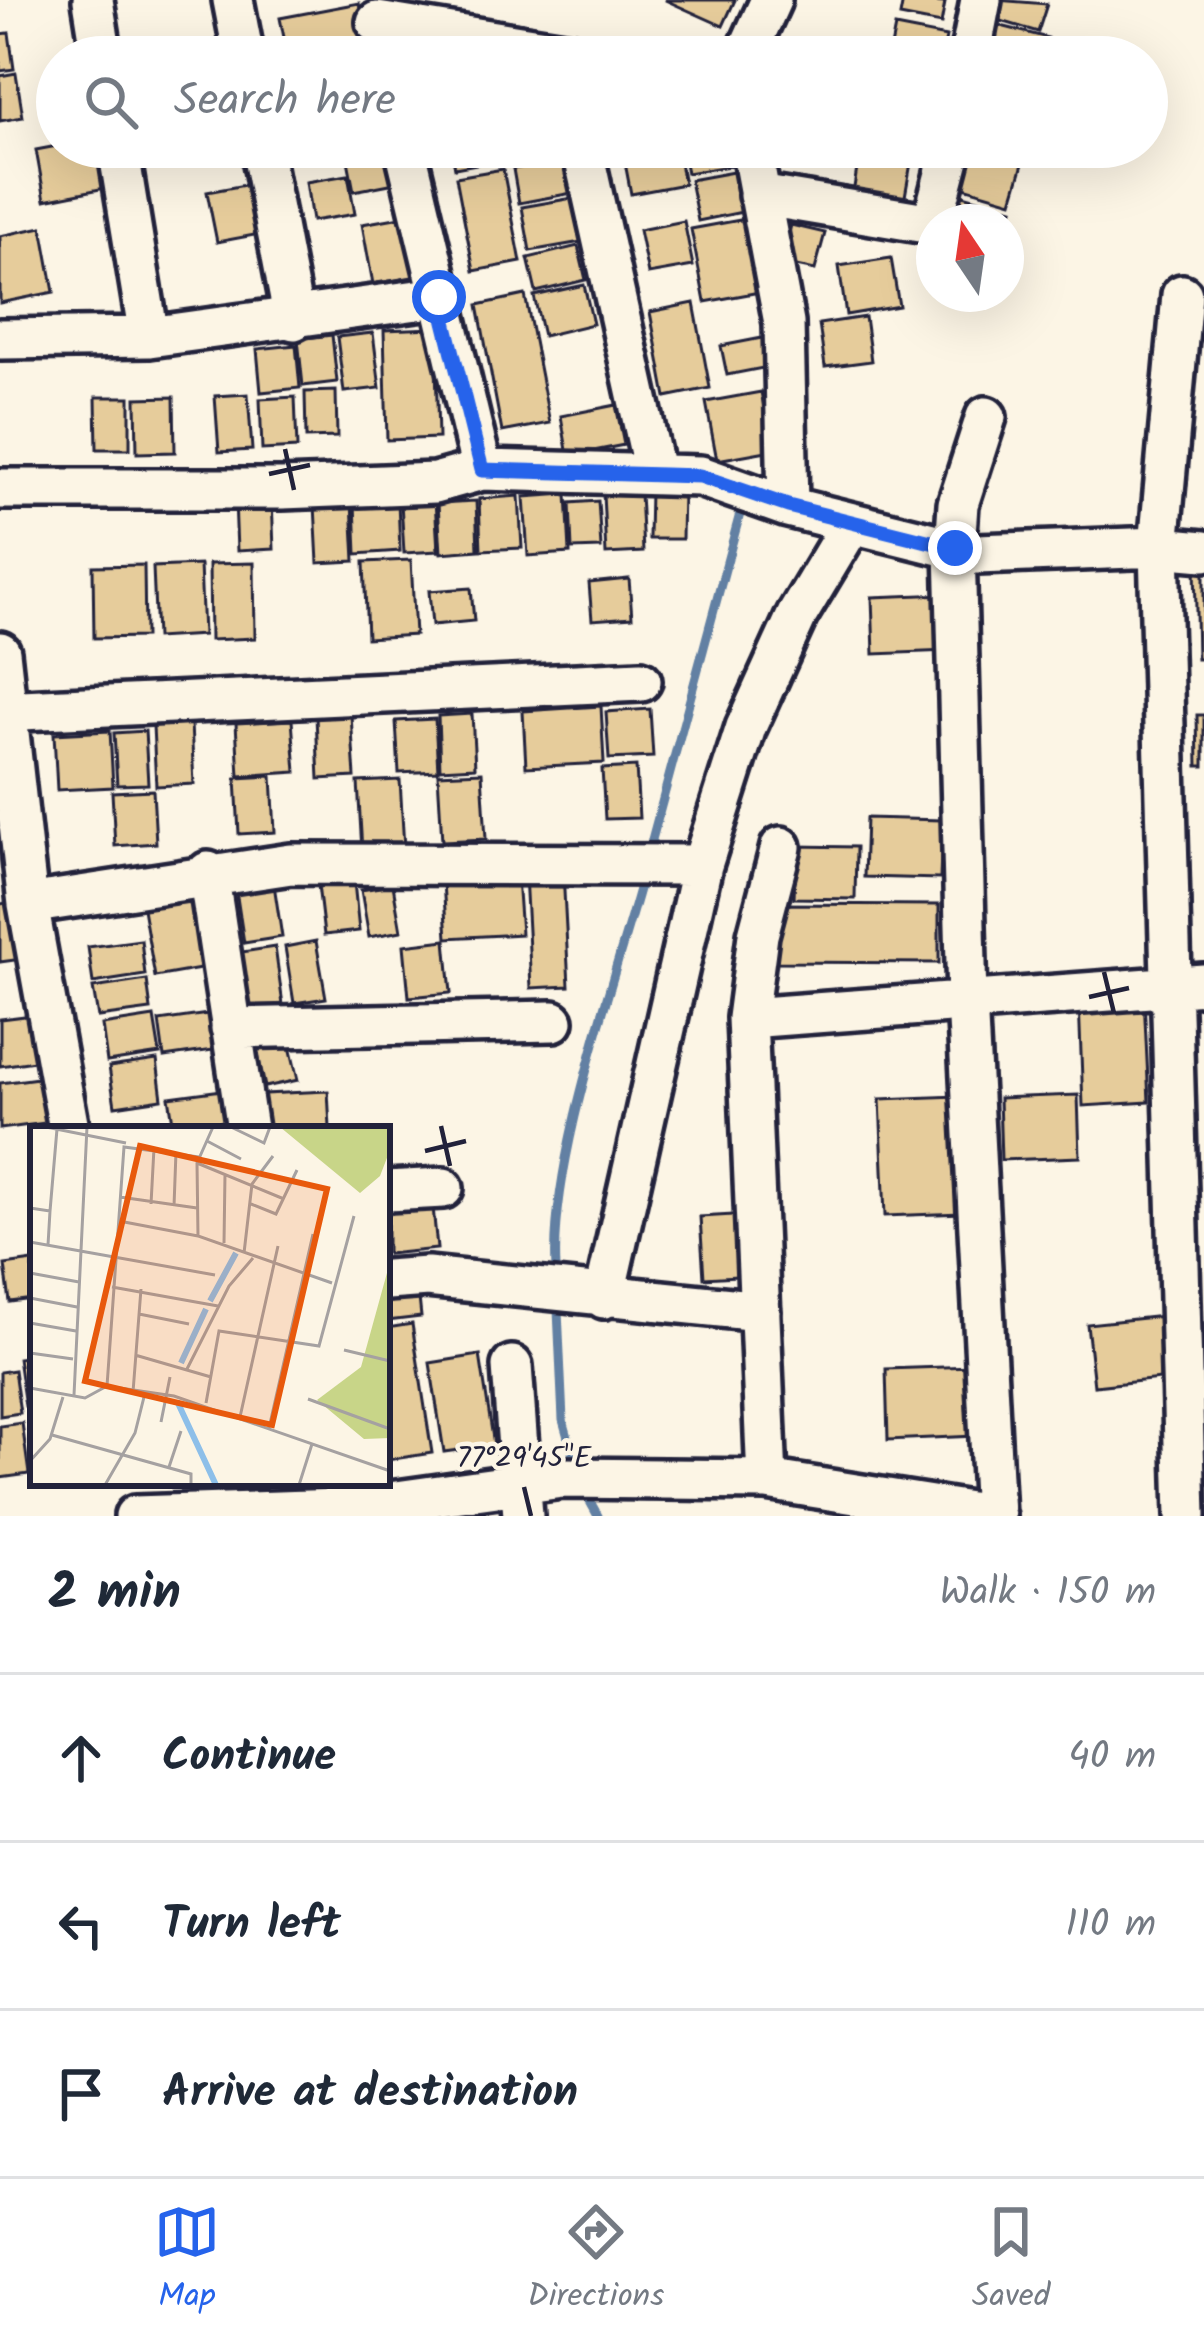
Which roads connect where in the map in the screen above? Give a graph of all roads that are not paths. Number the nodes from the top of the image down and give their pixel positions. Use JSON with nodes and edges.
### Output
{"nodes":[{"id":1,"x":93,"y":0,"type":"edge"},
{"id":2,"x":233,"y":0,"type":"edge"},
{"id":3,"x":771,"y":0,"type":"edge"},
{"id":4,"x":981,"y":0,"type":"edge"},
{"id":5,"x":380,"y":26,"type":"edge"},
{"id":6,"x":99,"y":36,"type":"edge"},
{"id":7,"x":240,"y":36,"type":"edge"},
{"id":8,"x":446,"y":36,"type":"edge"},
{"id":9,"x":755,"y":36,"type":"edge"},
{"id":10,"x":974,"y":36,"type":"edge"},
{"id":11,"x":121,"y":168,"type":"edge"},
{"id":12,"x":265,"y":168,"type":"edge"},
{"id":13,"x":410,"y":168,"type":"edge"},
{"id":14,"x":587,"y":168,"type":"edge"},
{"id":15,"x":754,"y":168,"type":"edge"},
{"id":16,"x":947,"y":168,"type":"edge"},
{"id":17,"x":759,"y":195,"type":"junction"},
{"id":18,"x":1182,"y":295,"type":"dead end"},
{"id":19,"x":439,"y":297,"type":"junction"},
{"id":20,"x":294,"y":320,"type":"junction"},
{"id":21,"x":149,"y":337,"type":"junction"},
{"id":22,"x":0,"y":339,"type":"edge"},
{"id":23,"x":986,"y":417,"type":"dead end"},
{"id":24,"x":482,"y":470,"type":"junction"},
{"id":25,"x":654,"y":471,"type":"junction"},
{"id":26,"x":0,"y":489,"type":"edge"},
{"id":27,"x":788,"y":506,"type":"junction"},
{"id":28,"x":852,"y":523,"type":"junction"},
{"id":29,"x":1159,"y":547,"type":"junction"},
{"id":30,"x":955,"y":548,"type":"junction"},
{"id":31,"x":1204,"y":551,"type":"edge"},
{"id":32,"x":0,"y":652,"type":"edge"},
{"id":33,"x":641,"y":681,"type":"dead end"},
{"id":34,"x":4,"y":711,"type":"edge"},
{"id":35,"x":781,"y":848,"type":"dead end"},
{"id":36,"x":702,"y":865,"type":"junction"},
{"id":37,"x":208,"y":872,"type":"junction"},
{"id":38,"x":28,"y":904,"type":"junction"},
{"id":39,"x":1186,"y":985,"type":"edge"},
{"id":40,"x":967,"y":1001,"type":"junction"},
{"id":41,"x":747,"y":1018,"type":"junction"},
{"id":42,"x":554,"y":1021,"type":"dead end"},
{"id":43,"x":231,"y":1028,"type":"junction"},
{"id":44,"x":68,"y":1126,"type":"edge"},
{"id":45,"x":247,"y":1126,"type":"edge"},
{"id":46,"x":443,"y":1188,"type":"dead end"},
{"id":47,"x":390,"y":1191,"type":"edge"},
{"id":48,"x":390,"y":1280,"type":"edge"},
{"id":49,"x":604,"y":1298,"type":"junction"},
{"id":50,"x":760,"y":1311,"type":"junction"},
{"id":51,"x":512,"y":1366,"type":"dead end"},
{"id":52,"x":767,"y":1480,"type":"junction"},
{"id":53,"x":303,"y":1497,"type":"edge"},
{"id":54,"x":523,"y":1498,"type":"edge"},
{"id":55,"x":135,"y":1504,"type":"edge"},
{"id":56,"x":384,"y":1509,"type":"edge"},
{"id":57,"x":994,"y":1516,"type":"edge"},
{"id":58,"x":1186,"y":1516,"type":"edge"}],
"edges":[{"from":1,"to":6,"type":"street"},
{"from":2,"to":7,"type":"street"},
{"from":3,"to":9,"type":"street"},
{"from":4,"to":10,"type":"street"},
{"from":5,"to":8,"type":"street"},
{"from":11,"to":21,"type":"street"},
{"from":12,"to":20,"type":"street"},
{"from":13,"to":19,"type":"street"},
{"from":14,"to":25,"type":"street"},
{"from":15,"to":17,"type":"street"},
{"from":16,"to":17,"type":"street"},
{"from":17,"to":27,"type":"street"},
{"from":18,"to":29,"type":"street"},
{"from":19,"to":20,"type":"street"},
{"from":19,"to":24,"type":"street"},
{"from":20,"to":21,"type":"street"},
{"from":21,"to":22,"type":"street"},
{"from":23,"to":30,"type":"street"},
{"from":24,"to":25,"type":"street"},
{"from":24,"to":26,"type":"street"},
{"from":25,"to":27,"type":"street"},
{"from":27,"to":28,"type":"street"},
{"from":28,"to":30,"type":"street"},
{"from":28,"to":36,"type":"street"},
{"from":29,"to":30,"type":"street"},
{"from":29,"to":31,"type":"street"},
{"from":29,"to":39,"type":"street"},
{"from":30,"to":40,"type":"street"},
{"from":32,"to":34,"type":"street"},
{"from":33,"to":34,"type":"street"},
{"from":34,"to":38,"type":"street"},
{"from":35,"to":41,"type":"street"},
{"from":36,"to":37,"type":"street"},
{"from":36,"to":49,"type":"street"},
{"from":37,"to":38,"type":"street"},
{"from":37,"to":43,"type":"street"},
{"from":38,"to":44,"type":"street"},
{"from":39,"to":40,"type":"street"},
{"from":39,"to":58,"type":"street"},
{"from":40,"to":41,"type":"street"},
{"from":40,"to":57,"type":"street"},
{"from":41,"to":50,"type":"street"},
{"from":42,"to":43,"type":"street"},
{"from":43,"to":45,"type":"street"},
{"from":46,"to":47,"type":"street"},
{"from":48,"to":49,"type":"street"},
{"from":49,"to":50,"type":"street"},
{"from":50,"to":52,"type":"street"},
{"from":51,"to":54,"type":"street"},
{"from":52,"to":54,"type":"street"},
{"from":52,"to":57,"type":"street"},
{"from":53,"to":55,"type":"street"},
{"from":53,"to":56,"type":"street"},
{"from":54,"to":56,"type":"street"}]}
